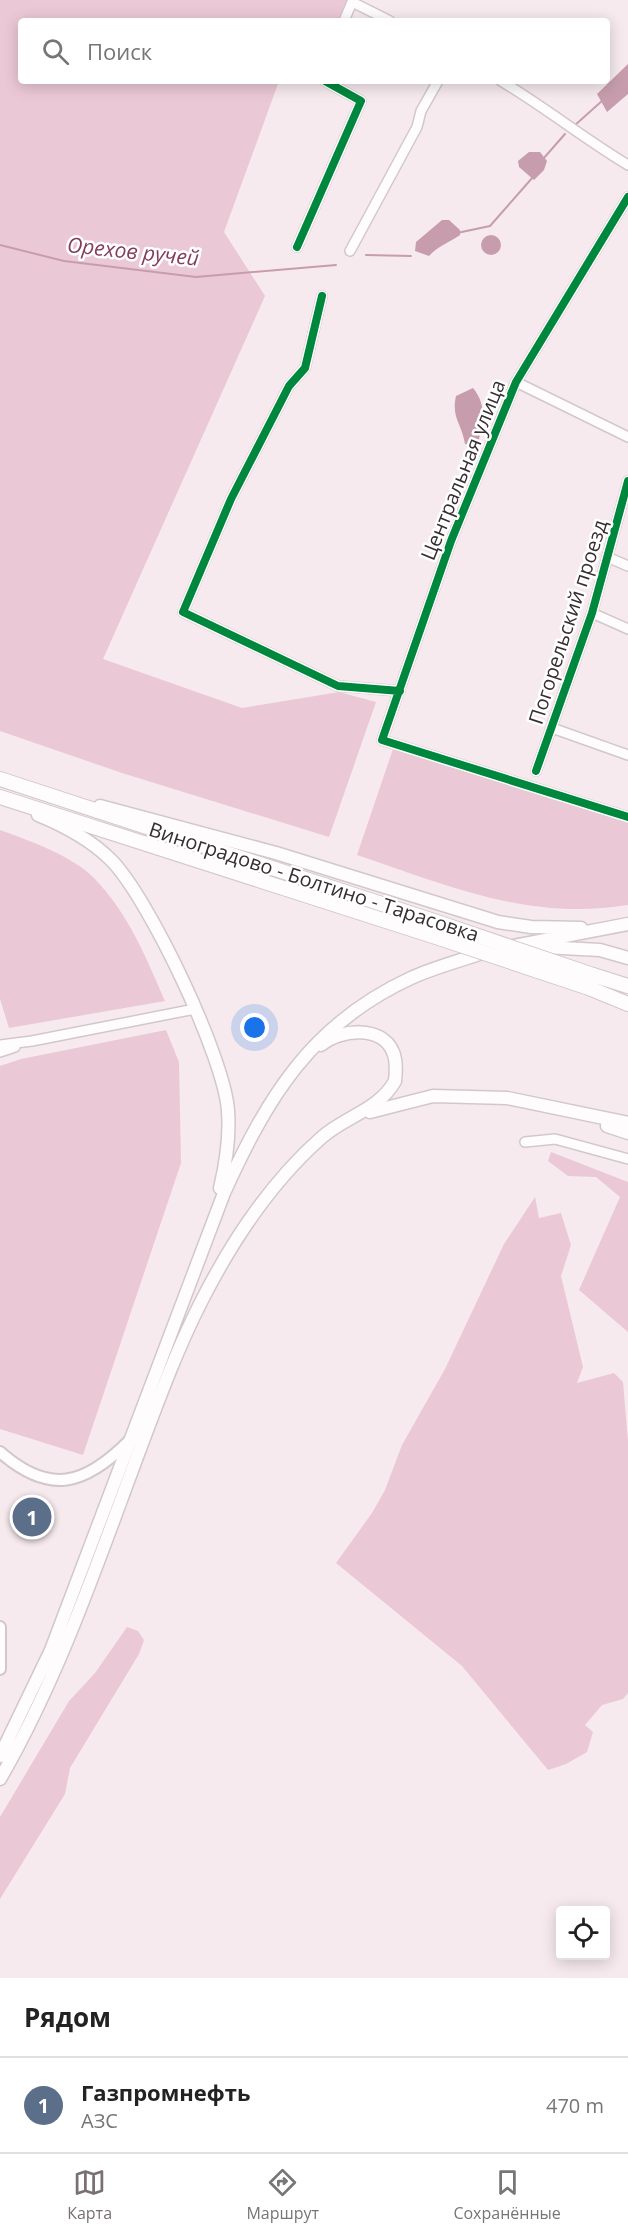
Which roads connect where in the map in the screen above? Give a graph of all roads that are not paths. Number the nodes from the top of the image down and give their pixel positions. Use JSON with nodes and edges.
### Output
{"nodes":[{"id":1,"x":345,"y":18,"type":"edge"},
{"id":2,"x":384,"y":18,"type":"edge"},
{"id":3,"x":331,"y":84,"type":"edge"},
{"id":4,"x":436,"y":84,"type":"edge"},
{"id":5,"x":506,"y":84,"type":"edge"},
{"id":6,"x":628,"y":165,"type":"edge"},
{"id":7,"x":628,"y":197,"type":"edge"},
{"id":8,"x":297,"y":247,"type":"dead end"},
{"id":9,"x":350,"y":251,"type":"dead end"},
{"id":10,"x":322,"y":296,"type":"dead end"},
{"id":11,"x":516,"y":382,"type":"junction"},
{"id":12,"x":628,"y":437,"type":"edge"},
{"id":13,"x":628,"y":482,"type":"edge"},
{"id":14,"x":607,"y":557,"type":"junction"},
{"id":15,"x":628,"y":566,"type":"edge"},
{"id":16,"x":592,"y":613,"type":"junction"},
{"id":17,"x":628,"y":629,"type":"edge"},
{"id":18,"x":400,"y":690,"type":"junction"},
{"id":19,"x":552,"y":728,"type":"junction"},
{"id":20,"x":628,"y":755,"type":"edge"},
{"id":21,"x":536,"y":771,"type":"dead end"},
{"id":22,"x":0,"y":778,"type":"edge"},
{"id":23,"x":32,"y":789,"type":"junction"},
{"id":24,"x":0,"y":799,"type":"edge"},
{"id":25,"x":628,"y":817,"type":"edge"},
{"id":26,"x":628,"y":924,"type":"edge"},
{"id":27,"x":609,"y":928,"type":"junction"},
{"id":28,"x":497,"y":949,"type":"junction"},
{"id":29,"x":628,"y":958,"type":"edge"},
{"id":30,"x":591,"y":981,"type":"junction"},
{"id":31,"x":628,"y":986,"type":"edge"},
{"id":32,"x":628,"y":1004,"type":"edge"},
{"id":33,"x":195,"y":1010,"type":"junction"},
{"id":34,"x":32,"y":1041,"type":"junction"},
{"id":35,"x":0,"y":1045,"type":"edge"},
{"id":36,"x":0,"y":1052,"type":"edge"},
{"id":37,"x":301,"y":1060,"type":"junction"},
{"id":38,"x":507,"y":1098,"type":"junction"},
{"id":39,"x":350,"y":1120,"type":"junction"},
{"id":40,"x":628,"y":1123,"type":"edge"},
{"id":41,"x":628,"y":1132,"type":"edge"},
{"id":42,"x":525,"y":1142,"type":"dead end"},
{"id":43,"x":628,"y":1159,"type":"edge"},
{"id":44,"x":210,"y":1226,"type":"junction"},
{"id":45,"x":130,"y":1441,"type":"junction"},
{"id":46,"x":0,"y":1452,"type":"edge"},
{"id":47,"x":0,"y":1627,"type":"edge"},
{"id":48,"x":0,"y":1669,"type":"edge"},
{"id":49,"x":0,"y":1756,"type":"edge"},
{"id":50,"x":0,"y":1779,"type":"edge"}],
"edges":[{"from":1,"to":2,"type":"street"},
{"from":3,"to":8,"type":"street"},
{"from":4,"to":9,"type":"street"},
{"from":5,"to":6,"type":"street"},
{"from":7,"to":11,"type":"street","name":"Центральная улица"},
{"from":10,"to":18,"type":"street"},
{"from":11,"to":12,"type":"street"},
{"from":11,"to":18,"type":"street","name":"Центральная улица"},
{"from":13,"to":14,"type":"street","name":"Погорельский проезд"},
{"from":14,"to":15,"type":"street"},
{"from":14,"to":16,"type":"street","name":"Погорельский проезд"},
{"from":16,"to":17,"type":"street"},
{"from":16,"to":19,"type":"street","name":"Погорельский проезд"},
{"from":18,"to":25,"type":"street","name":"Центральная улица"},
{"from":19,"to":20,"type":"street"},
{"from":19,"to":21,"type":"street","name":"Погорельский проезд"},
{"from":22,"to":23,"type":"main road","name":"Виноградово - Болтино - Тарасовка"},
{"from":23,"to":27,"type":"main road"},
{"from":23,"to":30,"type":"main road","name":"Виноградово - Болтино - Тарасовка","bridge":true},
{"from":24,"to":30,"type":"main road","name":"Виноградово - Болтино - Тарасовка","bridge":true},
{"from":24,"to":33,"type":"main road"},
{"from":26,"to":27,"type":"main road"},
{"from":27,"to":28,"type":"main road"},
{"from":28,"to":29,"type":"main road"},
{"from":28,"to":37,"type":"main road"},
{"from":30,"to":31,"type":"main road","name":"Виноградово - Болтино - Тарасовка"},
{"from":30,"to":32,"type":"main road","name":"Виноградово - Болтино - Тарасовка"},
{"from":33,"to":34,"type":"street"},
{"from":33,"to":44,"type":"main road"},
{"from":34,"to":35,"type":"street"},
{"from":34,"to":36,"type":"street"},
{"from":37,"to":39,"type":"main road"},
{"from":37,"to":44,"type":"main road"},
{"from":38,"to":39,"type":"main road"},
{"from":38,"to":40,"type":"main road"},
{"from":38,"to":41,"type":"main road"},
{"from":39,"to":50,"type":"main road"},
{"from":42,"to":43,"type":"street"},
{"from":44,"to":45,"type":"main road"},
{"from":45,"to":46,"type":"street"},
{"from":45,"to":49,"type":"main road"},
{"from":47,"to":48,"type":"street"}]}
